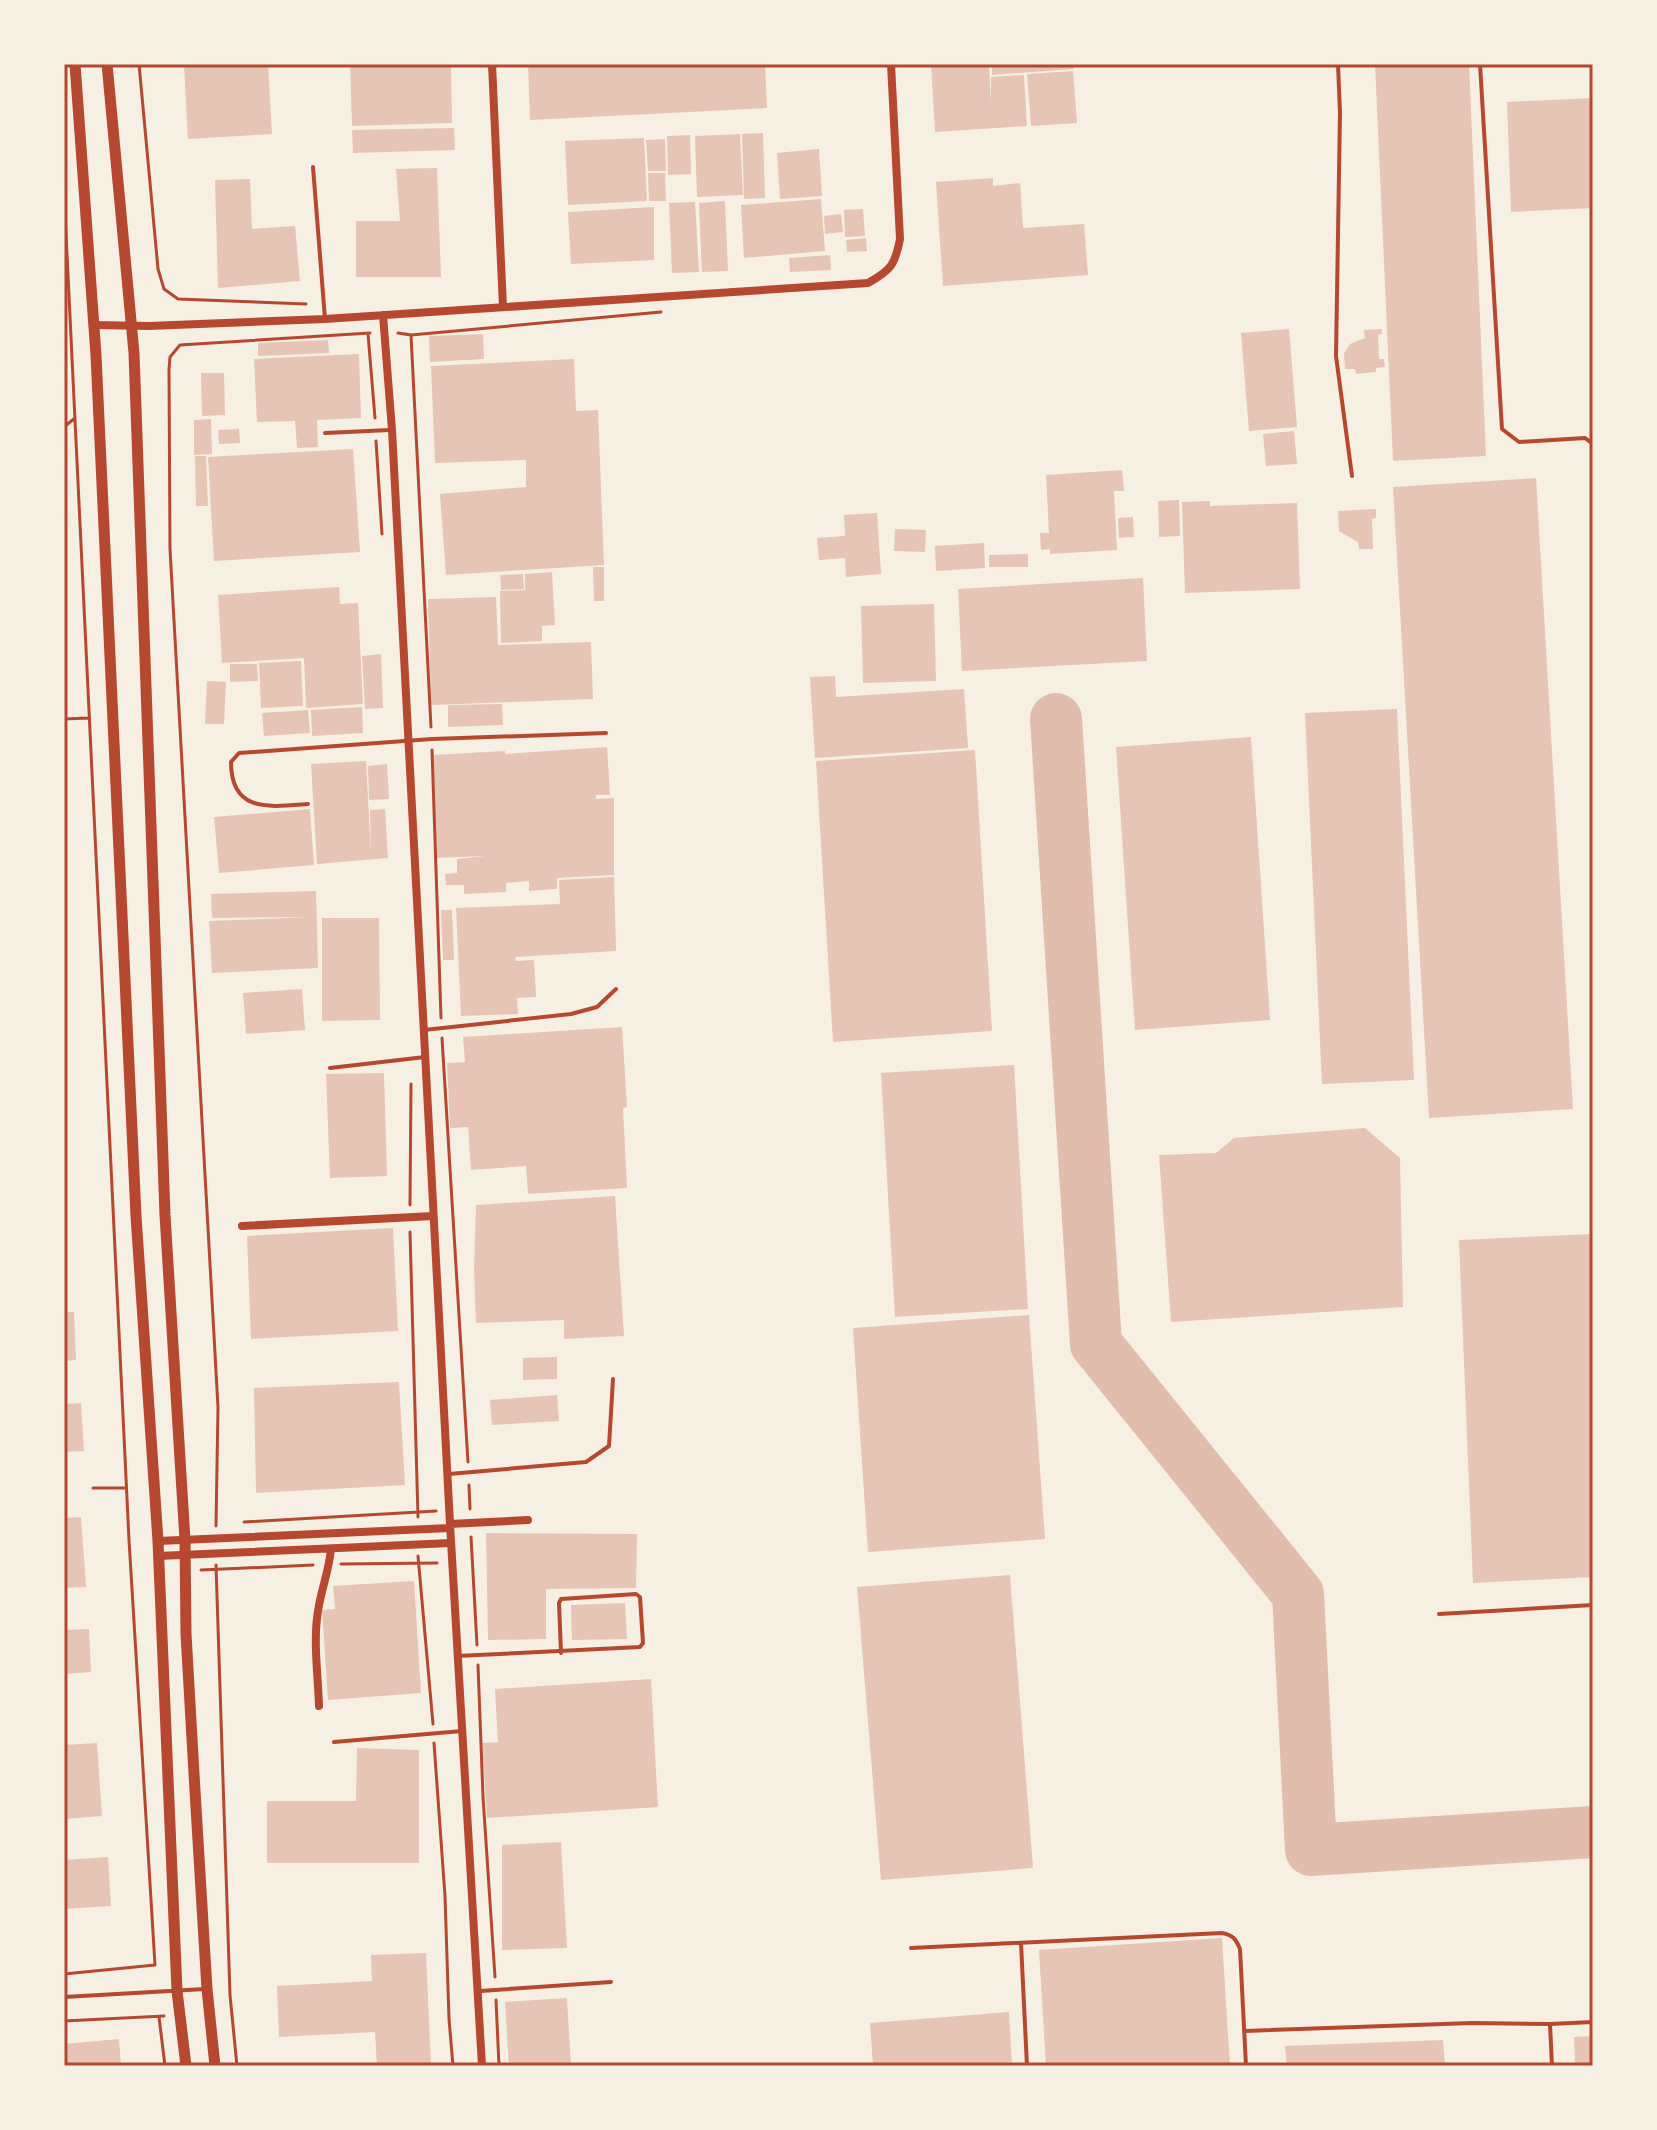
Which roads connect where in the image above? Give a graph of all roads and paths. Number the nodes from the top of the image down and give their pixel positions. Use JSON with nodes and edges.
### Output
{"nodes":[{"id":1,"x":75,"y":64,"type":"edge"},
{"id":2,"x":107,"y":64,"type":"edge"},
{"id":3,"x":139,"y":64,"type":"edge"},
{"id":4,"x":492,"y":64,"type":"edge"},
{"id":5,"x":891,"y":64,"type":"edge"},
{"id":6,"x":1338,"y":64,"type":"edge"},
{"id":7,"x":1480,"y":64,"type":"edge"},
{"id":8,"x":313,"y":167,"type":"dead end"},
{"id":9,"x":64,"y":192,"type":"edge"},
{"id":10,"x":323,"y":305,"type":"junction"},
{"id":11,"x":503,"y":307,"type":"junction"},
{"id":12,"x":670,"y":311,"type":"dead end"},
{"id":13,"x":383,"y":315,"type":"junction"},
{"id":14,"x":325,"y":319,"type":"junction"},
{"id":15,"x":94,"y":325,"type":"junction"},
{"id":16,"x":132,"y":327,"type":"junction"},
{"id":17,"x":384,"y":332,"type":"junction"},
{"id":18,"x":368,"y":334,"type":"junction"},
{"id":19,"x":411,"y":335,"type":"junction"},
{"id":20,"x":75,"y":418,"type":"junction"},
{"id":21,"x":64,"y":427,"type":"edge"},
{"id":22,"x":392,"y":430,"type":"junction"},
{"id":23,"x":376,"y":431,"type":"junction"},
{"id":24,"x":325,"y":433,"type":"dead end"},
{"id":25,"x":1593,"y":444,"type":"edge"},
{"id":26,"x":1352,"y":476,"type":"dead end"},
{"id":27,"x":382,"y":540,"type":"dead end"},
{"id":28,"x":89,"y":718,"type":"junction"},
{"id":29,"x":64,"y":719,"type":"edge"},
{"id":30,"x":606,"y":733,"type":"dead end"},
{"id":31,"x":432,"y":739,"type":"junction"},
{"id":32,"x":409,"y":741,"type":"junction"},
{"id":33,"x":308,"y":804,"type":"dead end"},
{"id":34,"x":616,"y":989,"type":"dead end"},
{"id":35,"x":441,"y":1028,"type":"junction"},
{"id":36,"x":424,"y":1030,"type":"junction"},
{"id":37,"x":425,"y":1057,"type":"junction"},
{"id":38,"x":412,"y":1058,"type":"junction"},
{"id":39,"x":330,"y":1068,"type":"dead end"},
{"id":40,"x":433,"y":1216,"type":"junction"},
{"id":41,"x":410,"y":1217,"type":"junction"},
{"id":42,"x":242,"y":1226,"type":"dead end"},
{"id":43,"x":613,"y":1379,"type":"dead end"},
{"id":44,"x":447,"y":1474,"type":"junction"},
{"id":45,"x":469,"y":1474,"type":"junction"},
{"id":46,"x":93,"y":1488,"type":"dead end"},
{"id":47,"x":126,"y":1488,"type":"junction"},
{"id":48,"x":449,"y":1510,"type":"junction"},
{"id":49,"x":418,"y":1512,"type":"junction"},
{"id":50,"x":528,"y":1520,"type":"dead end"},
{"id":51,"x":229,"y":1522,"type":"dead end"},
{"id":52,"x":243,"y":1522,"type":"dead end"},
{"id":53,"x":215,"y":1523,"type":"junction"},
{"id":54,"x":470,"y":1523,"type":"junction"},
{"id":55,"x":450,"y":1526,"type":"junction"},
{"id":56,"x":419,"y":1529,"type":"junction"},
{"id":57,"x":216,"y":1537,"type":"junction"},
{"id":58,"x":185,"y":1540,"type":"junction"},
{"id":59,"x":158,"y":1541,"type":"junction"},
{"id":60,"x":451,"y":1543,"type":"junction"},
{"id":61,"x":418,"y":1545,"type":"junction"},
{"id":62,"x":331,"y":1549,"type":"junction"},
{"id":63,"x":216,"y":1554,"type":"junction"},
{"id":64,"x":158,"y":1556,"type":"junction"},
{"id":65,"x":185,"y":1556,"type":"junction"},
{"id":66,"x":1593,"y":1605,"type":"edge"},
{"id":67,"x":1439,"y":1614,"type":"dead end"},
{"id":68,"x":561,"y":1653,"type":"junction"},
{"id":69,"x":457,"y":1656,"type":"junction"},
{"id":70,"x":477,"y":1656,"type":"junction"},
{"id":71,"x":319,"y":1706,"type":"dead end"},
{"id":72,"x":462,"y":1731,"type":"junction"},
{"id":73,"x":434,"y":1734,"type":"junction"},
{"id":74,"x":334,"y":1742,"type":"dead end"},
{"id":75,"x":1021,"y":1943,"type":"junction"},
{"id":76,"x":911,"y":1948,"type":"dead end"},
{"id":77,"x":64,"y":1974,"type":"edge"},
{"id":78,"x":611,"y":1982,"type":"dead end"},
{"id":79,"x":207,"y":1989,"type":"junction"},
{"id":80,"x":496,"y":1990,"type":"junction"},
{"id":81,"x":177,"y":1991,"type":"junction"},
{"id":82,"x":477,"y":1992,"type":"junction"},
{"id":83,"x":64,"y":1997,"type":"edge"},
{"id":84,"x":180,"y":2016,"type":"junction"},
{"id":85,"x":159,"y":2017,"type":"junction"},
{"id":86,"x":64,"y":2021,"type":"edge"},
{"id":87,"x":1593,"y":2022,"type":"edge"},
{"id":88,"x":1550,"y":2024,"type":"junction"},
{"id":89,"x":1245,"y":2031,"type":"junction"},
{"id":90,"x":165,"y":2066,"type":"edge"},
{"id":91,"x":186,"y":2066,"type":"edge"},
{"id":92,"x":215,"y":2066,"type":"edge"},
{"id":93,"x":237,"y":2066,"type":"edge"},
{"id":94,"x":453,"y":2066,"type":"edge"},
{"id":95,"x":482,"y":2066,"type":"edge"},
{"id":96,"x":499,"y":2066,"type":"edge"},
{"id":97,"x":1027,"y":2066,"type":"edge"},
{"id":98,"x":1246,"y":2066,"type":"edge"},
{"id":99,"x":1552,"y":2066,"type":"edge"}],
"edges":[{"from":1,"to":15,"type":"main road"},
{"from":2,"to":16,"type":"main road"},
{"from":3,"to":10,"type":"path"},
{"from":4,"to":11,"type":"street"},
{"from":5,"to":11,"type":"street"},
{"from":6,"to":26,"type":"lane"},
{"from":7,"to":25,"type":"lane"},
{"from":8,"to":10,"type":"lane"},
{"from":9,"to":20,"type":"path"},
{"from":10,"to":14,"type":"lane"},
{"from":11,"to":13,"type":"street"},
{"from":12,"to":19,"type":"path"},
{"from":13,"to":14,"type":"street"},
{"from":13,"to":17,"type":"street"},
{"from":14,"to":16,"type":"street"},
{"from":15,"to":16,"type":"street"},
{"from":15,"to":59,"type":"main road"},
{"from":16,"to":58,"type":"main road"},
{"from":17,"to":18,"type":"path"},
{"from":17,"to":19,"type":"path"},
{"from":17,"to":22,"type":"street"},
{"from":18,"to":23,"type":"path"},
{"from":18,"to":53,"type":"path"},
{"from":19,"to":31,"type":"path"},
{"from":20,"to":21,"type":"path"},
{"from":20,"to":28,"type":"path"},
{"from":22,"to":23,"type":"lane"},
{"from":22,"to":32,"type":"street"},
{"from":23,"to":24,"type":"lane"},
{"from":23,"to":27,"type":"path"},
{"from":28,"to":29,"type":"path"},
{"from":28,"to":47,"type":"path"},
{"from":30,"to":31,"type":"lane"},
{"from":31,"to":32,"type":"lane"},
{"from":31,"to":35,"type":"path"},
{"from":32,"to":33,"type":"lane"},
{"from":32,"to":36,"type":"street"},
{"from":34,"to":35,"type":"lane"},
{"from":35,"to":36,"type":"lane"},
{"from":35,"to":45,"type":"path"},
{"from":36,"to":37,"type":"street"},
{"from":37,"to":38,"type":"lane"},
{"from":37,"to":40,"type":"street"},
{"from":38,"to":39,"type":"lane"},
{"from":38,"to":41,"type":"path"},
{"from":40,"to":41,"type":"street"},
{"from":40,"to":44,"type":"street"},
{"from":41,"to":42,"type":"street"},
{"from":41,"to":49,"type":"path"},
{"from":43,"to":45,"type":"lane"},
{"from":44,"to":45,"type":"lane"},
{"from":44,"to":48,"type":"street"},
{"from":45,"to":54,"type":"path"},
{"from":46,"to":47,"type":"path"},
{"from":47,"to":77,"type":"path"},
{"from":48,"to":49,"type":"path"},
{"from":48,"to":55,"type":"street"},
{"from":49,"to":52,"type":"path"},
{"from":49,"to":56,"type":"path"},
{"from":50,"to":54,"type":"street"},
{"from":51,"to":53,"type":"path"},
{"from":53,"to":57,"type":"path"},
{"from":54,"to":55,"type":"street"},
{"from":54,"to":70,"type":"path"},
{"from":55,"to":56,"type":"street"},
{"from":55,"to":60,"type":"street"},
{"from":56,"to":57,"type":"street"},
{"from":57,"to":58,"type":"street"},
{"from":58,"to":59,"type":"street"},
{"from":58,"to":65,"type":"main road"},
{"from":59,"to":64,"type":"main road"},
{"from":60,"to":61,"type":"street"},
{"from":60,"to":69,"type":"street"},
{"from":61,"to":62,"type":"street"},
{"from":61,"to":73,"type":"path"},
{"from":62,"to":63,"type":"street"},
{"from":62,"to":71,"type":"street"},
{"from":63,"to":65,"type":"street"},
{"from":63,"to":93,"type":"path"},
{"from":64,"to":65,"type":"street"},
{"from":64,"to":81,"type":"main road"},
{"from":65,"to":79,"type":"main road"},
{"from":66,"to":67,"type":"lane"},
{"from":68,"to":68,"type":"lane"},
{"from":68,"to":70,"type":"lane"},
{"from":69,"to":70,"type":"lane"},
{"from":69,"to":72,"type":"street"},
{"from":70,"to":80,"type":"path"},
{"from":72,"to":73,"type":"lane"},
{"from":72,"to":82,"type":"street"},
{"from":73,"to":74,"type":"lane"},
{"from":73,"to":94,"type":"path"},
{"from":75,"to":76,"type":"lane"},
{"from":75,"to":89,"type":"lane"},
{"from":75,"to":97,"type":"lane"},
{"from":78,"to":80,"type":"lane"},
{"from":79,"to":81,"type":"lane"},
{"from":79,"to":92,"type":"main road"},
{"from":80,"to":82,"type":"lane"},
{"from":80,"to":96,"type":"path"},
{"from":81,"to":83,"type":"lane"},
{"from":81,"to":84,"type":"main road"},
{"from":82,"to":95,"type":"street"},
{"from":84,"to":85,"type":"path"},
{"from":84,"to":91,"type":"main road"},
{"from":85,"to":86,"type":"path"},
{"from":85,"to":90,"type":"path"},
{"from":87,"to":88,"type":"lane"},
{"from":88,"to":89,"type":"lane"},
{"from":88,"to":99,"type":"lane"},
{"from":89,"to":98,"type":"lane"}]}
